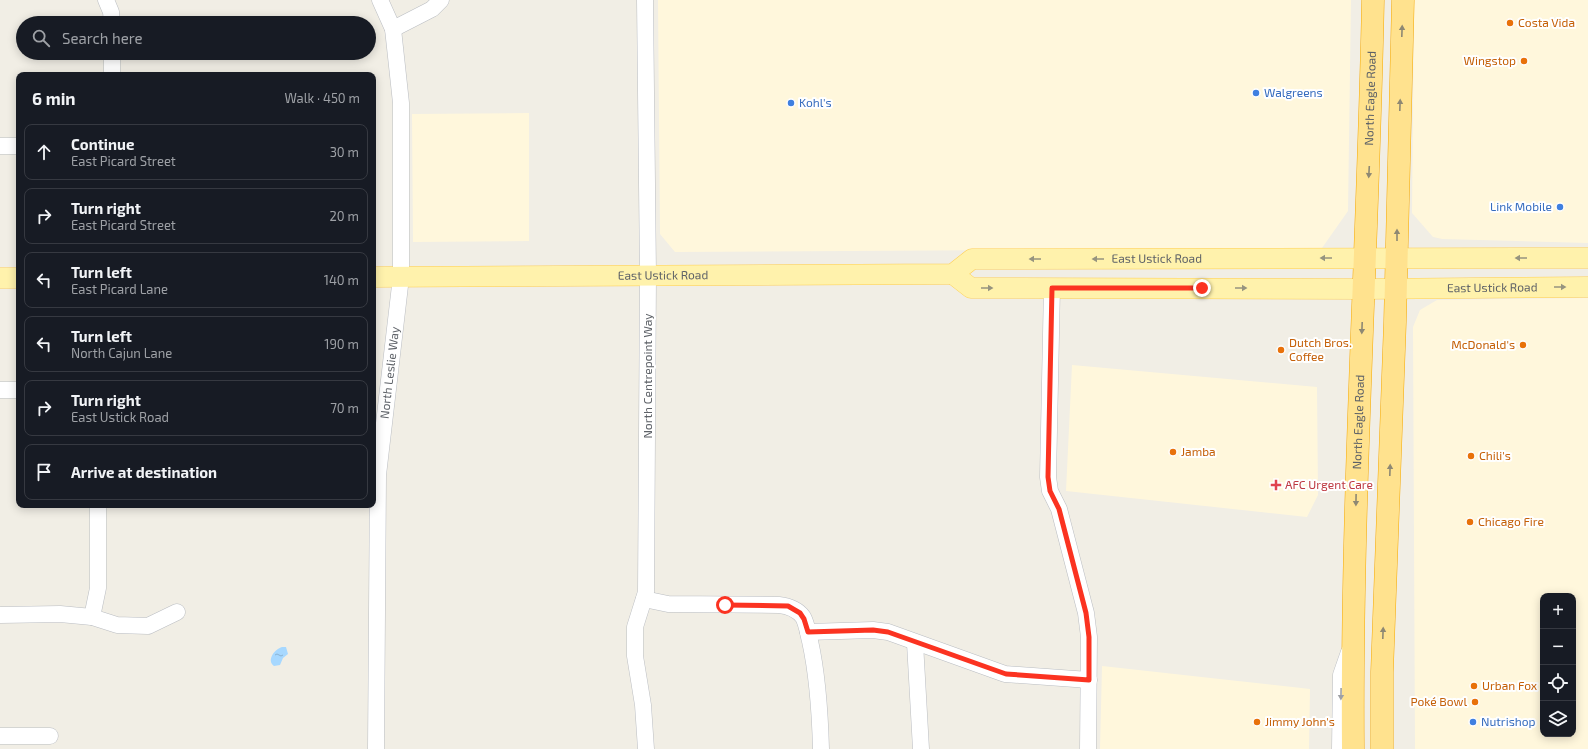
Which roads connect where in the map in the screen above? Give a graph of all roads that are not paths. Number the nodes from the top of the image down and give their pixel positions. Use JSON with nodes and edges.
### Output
{"nodes":[{"id":1,"x":106,"y":0,"type":"edge"},
{"id":2,"x":380,"y":0,"type":"edge"},
{"id":3,"x":441,"y":0,"type":"edge"},
{"id":4,"x":645,"y":0,"type":"edge"},
{"id":5,"x":1374,"y":0,"type":"edge"},
{"id":6,"x":1403,"y":0,"type":"edge"},
{"id":7,"x":111,"y":16,"type":"edge"},
{"id":8,"x":393,"y":29,"type":"junction"},
{"id":9,"x":112,"y":60,"type":"edge"},
{"id":10,"x":112,"y":72,"type":"edge"},
{"id":11,"x":0,"y":146,"type":"edge"},
{"id":12,"x":16,"y":146,"type":"edge"},
{"id":13,"x":1365,"y":258,"type":"junction"},
{"id":14,"x":1397,"y":258,"type":"junction"},
{"id":15,"x":1588,"y":258,"type":"edge"},
{"id":16,"x":953,"y":274,"type":"junction"},
{"id":17,"x":648,"y":275,"type":"junction"},
{"id":18,"x":401,"y":276,"type":"junction"},
{"id":19,"x":376,"y":277,"type":"edge"},
{"id":20,"x":0,"y":278,"type":"edge"},
{"id":21,"x":16,"y":278,"type":"edge"},
{"id":22,"x":1588,"y":287,"type":"edge"},
{"id":23,"x":1052,"y":288,"type":"junction"},
{"id":24,"x":1395,"y":288,"type":"junction"},
{"id":25,"x":1364,"y":289,"type":"junction"},
{"id":26,"x":0,"y":390,"type":"edge"},
{"id":27,"x":16,"y":390,"type":"edge"},
{"id":28,"x":98,"y":508,"type":"edge"},
{"id":29,"x":644,"y":598,"type":"junction"},
{"id":30,"x":177,"y":612,"type":"dead end"},
{"id":31,"x":0,"y":615,"type":"edge"},
{"id":32,"x":92,"y":617,"type":"junction"},
{"id":33,"x":808,"y":632,"type":"junction"},
{"id":34,"x":915,"y":643,"type":"junction"},
{"id":35,"x":1352,"y":643,"type":"junction"},
{"id":36,"x":1089,"y":680,"type":"junction"},
{"id":37,"x":0,"y":736,"type":"edge"},
{"id":38,"x":50,"y":736,"type":"dead end"},
{"id":39,"x":376,"y":749,"type":"edge"},
{"id":40,"x":646,"y":749,"type":"edge"},
{"id":41,"x":821,"y":749,"type":"edge"},
{"id":42,"x":921,"y":749,"type":"edge"},
{"id":43,"x":1088,"y":749,"type":"edge"},
{"id":44,"x":1340,"y":749,"type":"edge"},
{"id":45,"x":1353,"y":749,"type":"edge"},
{"id":46,"x":1382,"y":749,"type":"edge"}],
"edges":[{"from":1,"to":7,"type":"street"},
{"from":2,"to":8,"type":"street","name":"North Leslie Way"},
{"from":3,"to":8,"type":"street"},
{"from":4,"to":17,"type":"street","name":"North Centrepoint Way"},
{"from":5,"to":13,"type":"highway","name":"North Eagle Road","one_way":true},
{"from":14,"to":6,"type":"highway","one_way":true},
{"from":8,"to":18,"type":"street","name":"North Leslie Way"},
{"from":9,"to":10,"type":"street"},
{"from":11,"to":12,"type":"street"},
{"from":13,"to":14,"type":"main road","name":"East Ustick Road"},
{"from":13,"to":16,"type":"main road","name":"East Ustick Road","one_way":true},
{"from":13,"to":25,"type":"highway","name":"North Eagle Road"},
{"from":15,"to":14,"type":"main road","one_way":true},
{"from":14,"to":24,"type":"highway"},
{"from":16,"to":17,"type":"main road","name":"East Ustick Road"},
{"from":16,"to":23,"type":"main road","one_way":true},
{"from":17,"to":18,"type":"main road","name":"East Ustick Road"},
{"from":17,"to":29,"type":"street","name":"North Centrepoint Way"},
{"from":18,"to":19,"type":"main road","name":"East Ustick Road"},
{"from":18,"to":39,"type":"street","name":"North Leslie Way"},
{"from":20,"to":21,"type":"main road"},
{"from":24,"to":22,"type":"main road","name":"East Ustick Road","one_way":true},
{"from":23,"to":25,"type":"main road","one_way":true},
{"from":23,"to":36,"type":"street"},
{"from":24,"to":25,"type":"main road","name":"East Ustick Road"},
{"from":46,"to":24,"type":"highway","one_way":true},
{"from":25,"to":35,"type":"highway","name":"North Eagle Road","one_way":true},
{"from":26,"to":27,"type":"street"},
{"from":28,"to":32,"type":"street"},
{"from":29,"to":33,"type":"street"},
{"from":29,"to":40,"type":"street","name":"North Centrepoint Way"},
{"from":30,"to":32,"type":"street"},
{"from":31,"to":32,"type":"street"},
{"from":33,"to":34,"type":"street"},
{"from":33,"to":41,"type":"street"},
{"from":34,"to":36,"type":"street"},
{"from":34,"to":42,"type":"street"},
{"from":35,"to":44,"type":"street","one_way":true},
{"from":35,"to":45,"type":"highway","name":"North Eagle Road"},
{"from":36,"to":43,"type":"street"},
{"from":37,"to":38,"type":"street"}]}
